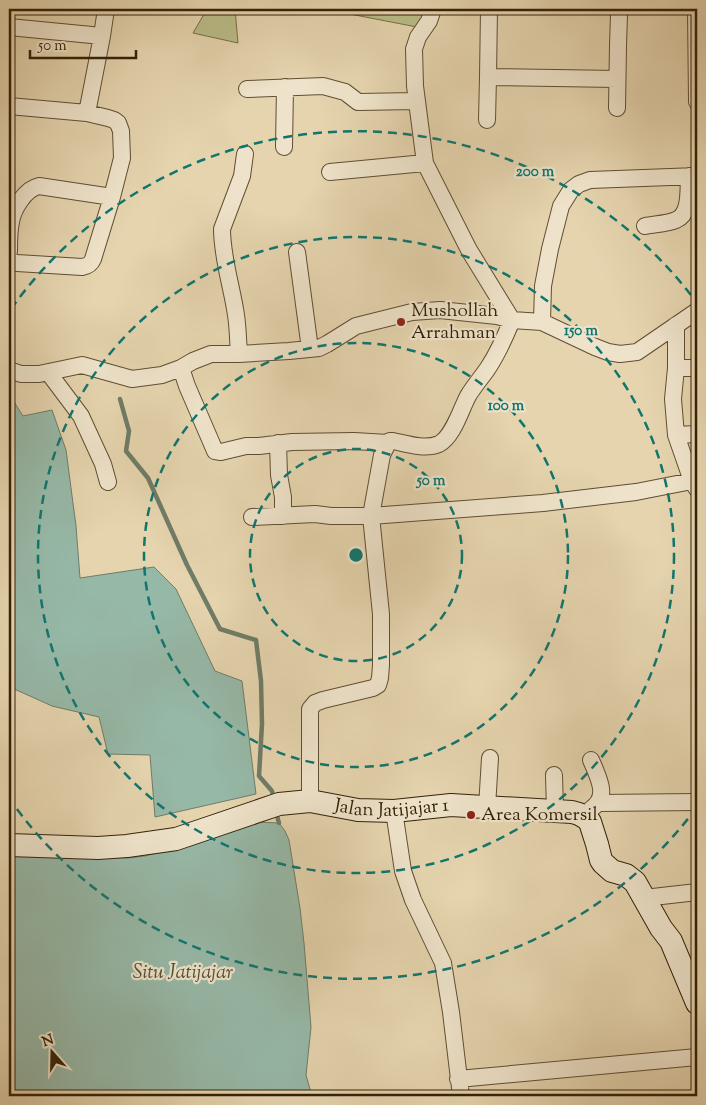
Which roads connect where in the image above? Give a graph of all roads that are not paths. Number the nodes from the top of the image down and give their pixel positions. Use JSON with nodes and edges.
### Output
{"nodes":[{"id":1,"x":106,"y":9,"type":"edge"},
{"id":2,"x":433,"y":9,"type":"edge"},
{"id":3,"x":489,"y":9,"type":"edge"},
{"id":4,"x":696,"y":9,"type":"edge"},
{"id":5,"x":621,"y":10,"type":"edge"},
{"id":6,"x":9,"y":27,"type":"edge"},
{"id":7,"x":102,"y":36,"type":"junction"},
{"id":8,"x":488,"y":77,"type":"junction"},
{"id":9,"x":617,"y":79,"type":"junction"},
{"id":10,"x":285,"y":87,"type":"junction"},
{"id":11,"x":247,"y":89,"type":"dead end"},
{"id":12,"x":416,"y":101,"type":"junction"},
{"id":13,"x":697,"y":102,"type":"edge"},
{"id":14,"x":9,"y":106,"type":"edge"},
{"id":15,"x":617,"y":108,"type":"dead end"},
{"id":16,"x":87,"y":112,"type":"junction"},
{"id":17,"x":487,"y":120,"type":"dead end"},
{"id":18,"x":284,"y":147,"type":"dead end"},
{"id":19,"x":245,"y":154,"type":"dead end"},
{"id":20,"x":425,"y":163,"type":"junction"},
{"id":21,"x":330,"y":172,"type":"dead end"},
{"id":22,"x":693,"y":176,"type":"edge"},
{"id":23,"x":112,"y":197,"type":"junction"},
{"id":24,"x":645,"y":226,"type":"dead end"},
{"id":25,"x":9,"y":251,"type":"edge"},
{"id":26,"x":297,"y":252,"type":"dead end"},
{"id":27,"x":9,"y":257,"type":"edge"},
{"id":28,"x":697,"y":311,"type":"edge"},
{"id":29,"x":512,"y":320,"type":"junction"},
{"id":30,"x":542,"y":322,"type":"junction"},
{"id":31,"x":676,"y":325,"type":"junction"},
{"id":32,"x":310,"y":349,"type":"junction"},
{"id":33,"x":239,"y":354,"type":"junction"},
{"id":34,"x":181,"y":368,"type":"junction"},
{"id":35,"x":676,"y":368,"type":"junction"},
{"id":36,"x":697,"y":368,"type":"edge"},
{"id":37,"x":9,"y":370,"type":"edge"},
{"id":38,"x":48,"y":372,"type":"junction"},
{"id":39,"x":697,"y":434,"type":"edge"},
{"id":40,"x":676,"y":435,"type":"junction"},
{"id":41,"x":278,"y":443,"type":"junction"},
{"id":42,"x":388,"y":443,"type":"junction"},
{"id":43,"x":108,"y":482,"type":"dead end"},
{"id":44,"x":695,"y":485,"type":"edge"},
{"id":45,"x":283,"y":516,"type":"junction"},
{"id":46,"x":372,"y":516,"type":"junction"},
{"id":47,"x":252,"y":517,"type":"dead end"},
{"id":48,"x":490,"y":758,"type":"dead end"},
{"id":49,"x":591,"y":760,"type":"dead end"},
{"id":50,"x":554,"y":775,"type":"dead end"},
{"id":51,"x":310,"y":801,"type":"junction"},
{"id":52,"x":697,"y":802,"type":"edge"},
{"id":53,"x":599,"y":803,"type":"junction"},
{"id":54,"x":487,"y":807,"type":"junction"},
{"id":55,"x":394,"y":811,"type":"junction"},
{"id":56,"x":555,"y":811,"type":"junction"},
{"id":57,"x":579,"y":814,"type":"junction"},
{"id":58,"x":9,"y":845,"type":"edge"},
{"id":59,"x":697,"y":892,"type":"edge"},
{"id":60,"x":644,"y":898,"type":"junction"},
{"id":61,"x":697,"y":1003,"type":"edge"},
{"id":62,"x":697,"y":1058,"type":"edge"},
{"id":63,"x":458,"y":1079,"type":"junction"},
{"id":64,"x":461,"y":1096,"type":"edge"}],
"edges":[{"from":1,"to":7,"type":"street"},
{"from":2,"to":12,"type":"street"},
{"from":3,"to":8,"type":"street"},
{"from":4,"to":13,"type":"street"},
{"from":5,"to":9,"type":"street"},
{"from":6,"to":7,"type":"street"},
{"from":7,"to":16,"type":"street"},
{"from":8,"to":9,"type":"street"},
{"from":8,"to":17,"type":"street"},
{"from":9,"to":15,"type":"street"},
{"from":10,"to":11,"type":"street"},
{"from":10,"to":12,"type":"street"},
{"from":10,"to":18,"type":"street"},
{"from":12,"to":20,"type":"street"},
{"from":14,"to":16,"type":"street"},
{"from":16,"to":23,"type":"street"},
{"from":19,"to":33,"type":"street"},
{"from":20,"to":21,"type":"street"},
{"from":20,"to":29,"type":"street"},
{"from":22,"to":24,"type":"street"},
{"from":22,"to":30,"type":"street"},
{"from":23,"to":25,"type":"street"},
{"from":23,"to":27,"type":"street"},
{"from":26,"to":32,"type":"street"},
{"from":28,"to":31,"type":"street"},
{"from":29,"to":30,"type":"street"},
{"from":29,"to":32,"type":"street"},
{"from":29,"to":42,"type":"street"},
{"from":30,"to":31,"type":"street"},
{"from":31,"to":35,"type":"street"},
{"from":32,"to":33,"type":"street"},
{"from":33,"to":34,"type":"street"},
{"from":34,"to":38,"type":"street"},
{"from":34,"to":41,"type":"street"},
{"from":35,"to":36,"type":"street"},
{"from":35,"to":40,"type":"street"},
{"from":37,"to":38,"type":"street"},
{"from":38,"to":43,"type":"street"},
{"from":39,"to":40,"type":"street"},
{"from":40,"to":44,"type":"street"},
{"from":41,"to":42,"type":"street"},
{"from":41,"to":45,"type":"street"},
{"from":42,"to":46,"type":"street"},
{"from":44,"to":46,"type":"street"},
{"from":45,"to":46,"type":"street"},
{"from":45,"to":47,"type":"street"},
{"from":46,"to":51,"type":"street"},
{"from":48,"to":54,"type":"street"},
{"from":49,"to":53,"type":"street"},
{"from":50,"to":56,"type":"street"},
{"from":51,"to":55,"type":"street","name":"Jalan Jatijajar 1"},
{"from":51,"to":58,"type":"street","name":"Jalan Jatijajar 1"},
{"from":52,"to":53,"type":"street"},
{"from":53,"to":57,"type":"street"},
{"from":54,"to":55,"type":"street","name":"Jalan Jatijajar 1"},
{"from":54,"to":56,"type":"street","name":"Jalan Jatijajar 1"},
{"from":55,"to":63,"type":"street"},
{"from":56,"to":57,"type":"street","name":"Jalan Jatijajar 1"},
{"from":57,"to":60,"type":"street"},
{"from":59,"to":60,"type":"street"},
{"from":60,"to":61,"type":"street"},
{"from":62,"to":63,"type":"street"},
{"from":63,"to":64,"type":"street"}]}
